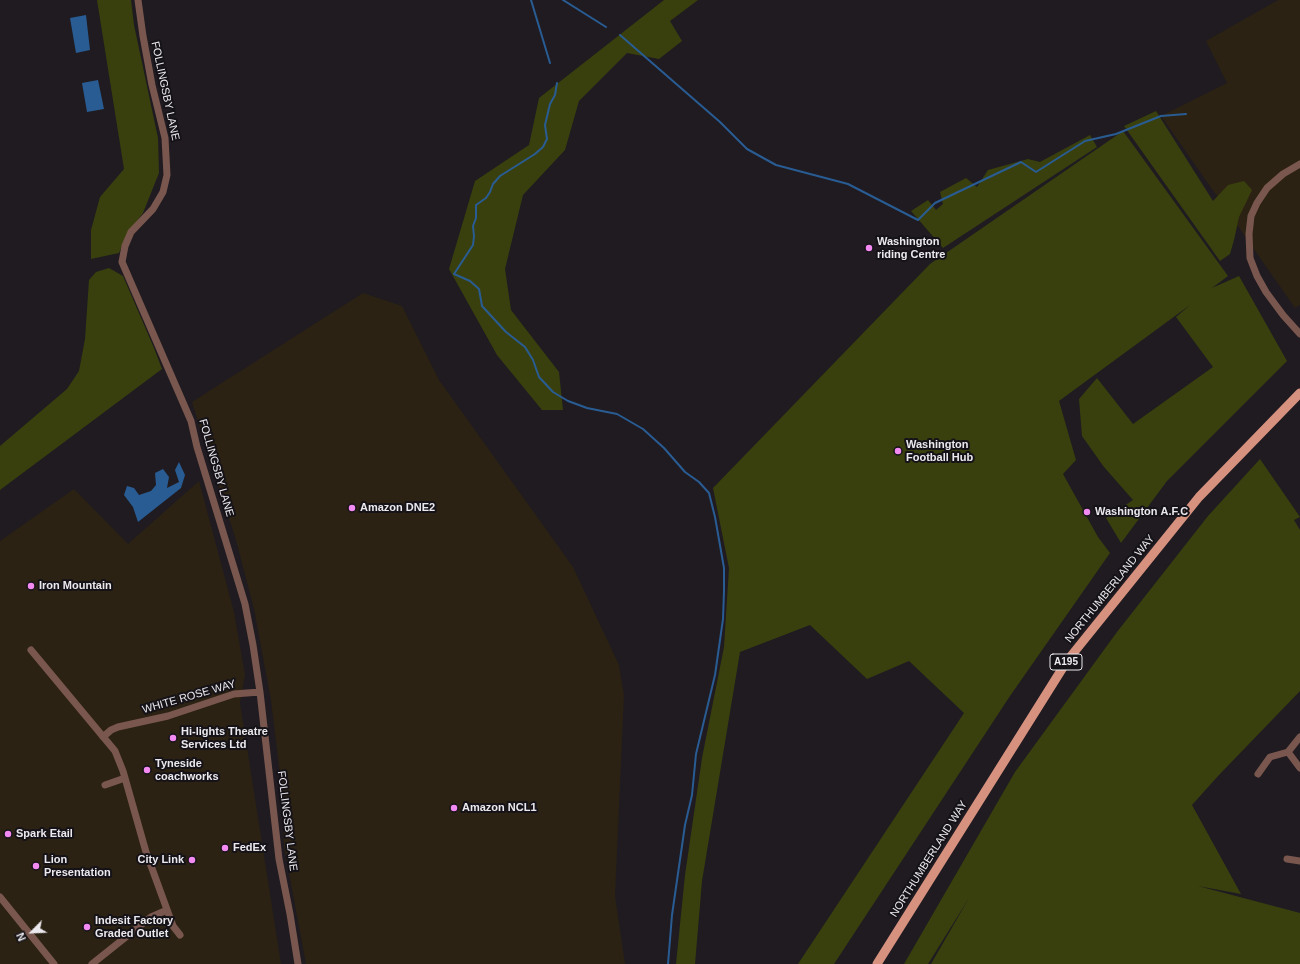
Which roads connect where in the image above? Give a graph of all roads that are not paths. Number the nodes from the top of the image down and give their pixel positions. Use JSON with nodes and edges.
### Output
{"nodes":[{"id":1,"x":138,"y":0,"type":"edge"},
{"id":2,"x":1300,"y":164,"type":"edge"},
{"id":3,"x":1300,"y":334,"type":"edge"},
{"id":4,"x":1300,"y":393,"type":"edge"},
{"id":5,"x":31,"y":650,"type":"dead end"},
{"id":6,"x":260,"y":692,"type":"junction"},
{"id":7,"x":103,"y":737,"type":"junction"},
{"id":8,"x":1300,"y":737,"type":"edge"},
{"id":9,"x":1288,"y":752,"type":"junction"},
{"id":10,"x":1300,"y":768,"type":"edge"},
{"id":11,"x":1258,"y":774,"type":"dead end"},
{"id":12,"x":125,"y":778,"type":"junction"},
{"id":13,"x":105,"y":785,"type":"dead end"},
{"id":14,"x":1287,"y":859,"type":"dead end"},
{"id":15,"x":1300,"y":861,"type":"edge"},
{"id":16,"x":0,"y":896,"type":"edge"},
{"id":17,"x":167,"y":910,"type":"junction"},
{"id":18,"x":180,"y":935,"type":"dead end"},
{"id":19,"x":54,"y":964,"type":"edge"},
{"id":20,"x":92,"y":964,"type":"edge"},
{"id":21,"x":298,"y":964,"type":"edge"},
{"id":22,"x":877,"y":964,"type":"edge"}],
"edges":[{"from":1,"to":6,"type":"street","name":"FOLLINGSBY LANE"},
{"from":2,"to":3,"type":"street"},
{"from":4,"to":22,"type":"main road","name":"NORTHUMBERLAND WAY","number":"A195"},
{"from":5,"to":7,"type":"street"},
{"from":6,"to":7,"type":"street","name":"WHITE ROSE WAY"},
{"from":6,"to":21,"type":"street","name":"FOLLINGSBY LANE"},
{"from":7,"to":12,"type":"street"},
{"from":8,"to":9,"type":"street"},
{"from":9,"to":10,"type":"street"},
{"from":9,"to":11,"type":"street"},
{"from":12,"to":13,"type":"street"},
{"from":12,"to":17,"type":"street"},
{"from":14,"to":15,"type":"street"},
{"from":16,"to":19,"type":"street"},
{"from":17,"to":18,"type":"street"},
{"from":17,"to":20,"type":"street"}]}
